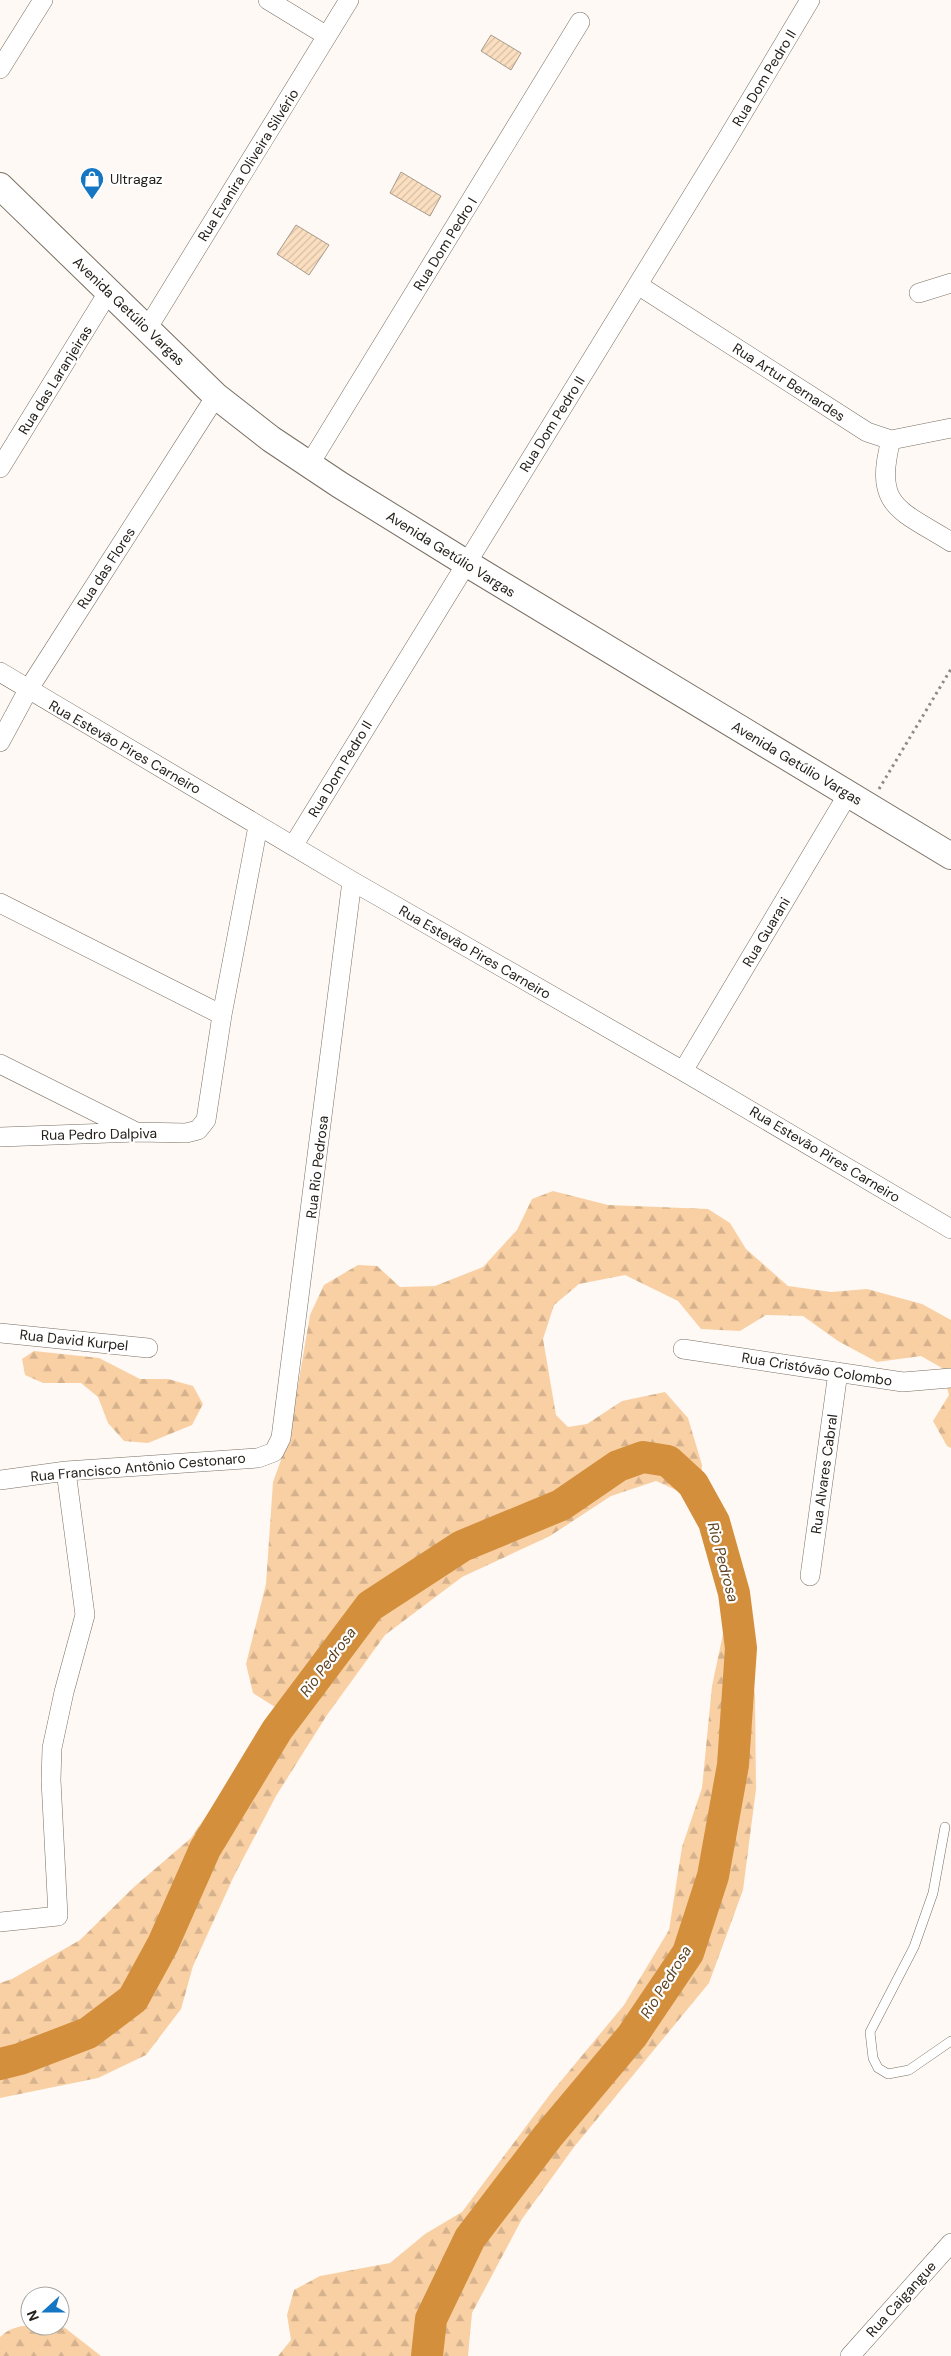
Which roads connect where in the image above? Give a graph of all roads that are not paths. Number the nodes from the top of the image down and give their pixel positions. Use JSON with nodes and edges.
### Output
{"nodes":[{"id":1,"x":43,"y":0,"type":"edge"},
{"id":2,"x":268,"y":0,"type":"edge"},
{"id":3,"x":349,"y":0,"type":"edge"},
{"id":4,"x":810,"y":0,"type":"edge"},
{"id":5,"x":580,"y":22,"type":"dead end"},
{"id":6,"x":327,"y":36,"type":"junction"},
{"id":7,"x":0,"y":69,"type":"edge"},
{"id":8,"x":0,"y":186,"type":"edge"},
{"id":9,"x":951,"y":283,"type":"edge"},
{"id":10,"x":638,"y":285,"type":"junction"},
{"id":11,"x":109,"y":291,"type":"junction"},
{"id":12,"x":919,"y":293,"type":"dead end"},
{"id":13,"x":147,"y":329,"type":"junction"},
{"id":14,"x":216,"y":396,"type":"junction"},
{"id":15,"x":951,"y":428,"type":"edge"},
{"id":16,"x":891,"y":440,"type":"junction"},
{"id":17,"x":309,"y":464,"type":"junction"},
{"id":18,"x":0,"y":468,"type":"edge"},
{"id":19,"x":951,"y":542,"type":"edge"},
{"id":20,"x":466,"y":564,"type":"junction"},
{"id":21,"x":0,"y":672,"type":"edge"},
{"id":22,"x":28,"y":690,"type":"junction"},
{"id":23,"x":0,"y":742,"type":"edge"},
{"id":24,"x":858,"y":800,"type":"junction"},
{"id":25,"x":258,"y":826,"type":"junction"},
{"id":26,"x":293,"y":846,"type":"junction"},
{"id":27,"x":951,"y":856,"type":"edge"},
{"id":28,"x":352,"y":881,"type":"junction"},
{"id":29,"x":0,"y":903,"type":"edge"},
{"id":30,"x":222,"y":1014,"type":"junction"},
{"id":31,"x":0,"y":1064,"type":"edge"},
{"id":32,"x":683,"y":1071,"type":"junction"},
{"id":33,"x":137,"y":1132,"type":"junction"},
{"id":34,"x":0,"y":1137,"type":"edge"},
{"id":35,"x":951,"y":1229,"type":"edge"},
{"id":36,"x":0,"y":1333,"type":"edge"},
{"id":37,"x":148,"y":1348,"type":"dead end"},
{"id":38,"x":683,"y":1349,"type":"dead end"},
{"id":39,"x":838,"y":1372,"type":"junction"},
{"id":40,"x":951,"y":1378,"type":"edge"},
{"id":41,"x":274,"y":1452,"type":"joint"},
{"id":42,"x":66,"y":1471,"type":"junction"},
{"id":43,"x":0,"y":1480,"type":"edge"},
{"id":44,"x":810,"y":1576,"type":"dead end"},
{"id":45,"x":945,"y":1827,"type":"dead end"},
{"id":46,"x":0,"y":1922,"type":"edge"},
{"id":47,"x":951,"y":2041,"type":"edge"},
{"id":48,"x":951,"y":2243,"type":"edge"},
{"id":49,"x":850,"y":2356,"type":"edge"}],
"edges":[{"from":1,"to":7,"type":"street"},
{"from":2,"to":6,"type":"street"},
{"from":3,"to":6,"type":"street","name":"Rua Evanira Oliveira Silvério"},
{"from":4,"to":10,"type":"street","name":"Rua Dom Pedro II"},
{"from":5,"to":17,"type":"street","name":"Rua Dom Pedro I"},
{"from":6,"to":13,"type":"street","name":"Rua Evanira Oliveira Silvério"},
{"from":8,"to":11,"type":"street","name":"Avenida Getúlio Vargas"},
{"from":9,"to":12,"type":"street"},
{"from":10,"to":16,"type":"street","name":"Rua Artur Bernardes"},
{"from":10,"to":20,"type":"street","name":"Rua Dom Pedro II"},
{"from":11,"to":13,"type":"street","name":"Avenida Getúlio Vargas"},
{"from":11,"to":18,"type":"street","name":"Rua das Laranjeiras"},
{"from":13,"to":14,"type":"street","name":"Avenida Getúlio Vargas"},
{"from":14,"to":17,"type":"street","name":"Avenida Getúlio Vargas"},
{"from":14,"to":22,"type":"street","name":"Rua das Flores"},
{"from":15,"to":16,"type":"street","name":"Rua Artur Bernardes"},
{"from":16,"to":19,"type":"street"},
{"from":17,"to":20,"type":"street","name":"Avenida Getúlio Vargas"},
{"from":20,"to":24,"type":"street","name":"Avenida Getúlio Vargas"},
{"from":20,"to":26,"type":"street","name":"Rua Dom Pedro II"},
{"from":21,"to":22,"type":"street","name":"Rua Estevão Pires Carneiro"},
{"from":22,"to":23,"type":"street","name":"Rua das Flores"},
{"from":22,"to":25,"type":"street","name":"Rua Estevão Pires Carneiro"},
{"from":24,"to":27,"type":"street","name":"Avenida Getúlio Vargas"},
{"from":24,"to":32,"type":"street","name":"Rua Guarani"},
{"from":25,"to":26,"type":"street","name":"Rua Estevão Pires Carneiro"},
{"from":25,"to":30,"type":"street"},
{"from":26,"to":28,"type":"street","name":"Rua Estevão Pires Carneiro"},
{"from":28,"to":32,"type":"street","name":"Rua Estevão Pires Carneiro"},
{"from":28,"to":41,"type":"street","name":"Rua Rio Pedrosa"},
{"from":29,"to":30,"type":"street"},
{"from":30,"to":33,"type":"street","name":"Rua Pedro Dalpiva"},
{"from":31,"to":33,"type":"street"},
{"from":32,"to":35,"type":"street","name":"Rua Estevão Pires Carneiro"},
{"from":33,"to":34,"type":"street","name":"Rua Pedro Dalpiva"},
{"from":36,"to":37,"type":"street","name":"Rua David Kurpel"},
{"from":38,"to":39,"type":"street","name":"Rua Cristóvão Colombo"},
{"from":39,"to":40,"type":"street","name":"Rua Cristóvão Colombo"},
{"from":39,"to":44,"type":"street","name":"Rua Alvares Cabral"},
{"from":41,"to":42,"type":"street","name":"Rua Francisco Antônio Cestonaro"},
{"from":42,"to":43,"type":"street","name":"Rua Francisco Antônio Cestonaro"},
{"from":42,"to":46,"type":"street"},
{"from":45,"to":47,"type":"lane"},
{"from":48,"to":49,"type":"street","name":"Rua Caigangue"}]}
